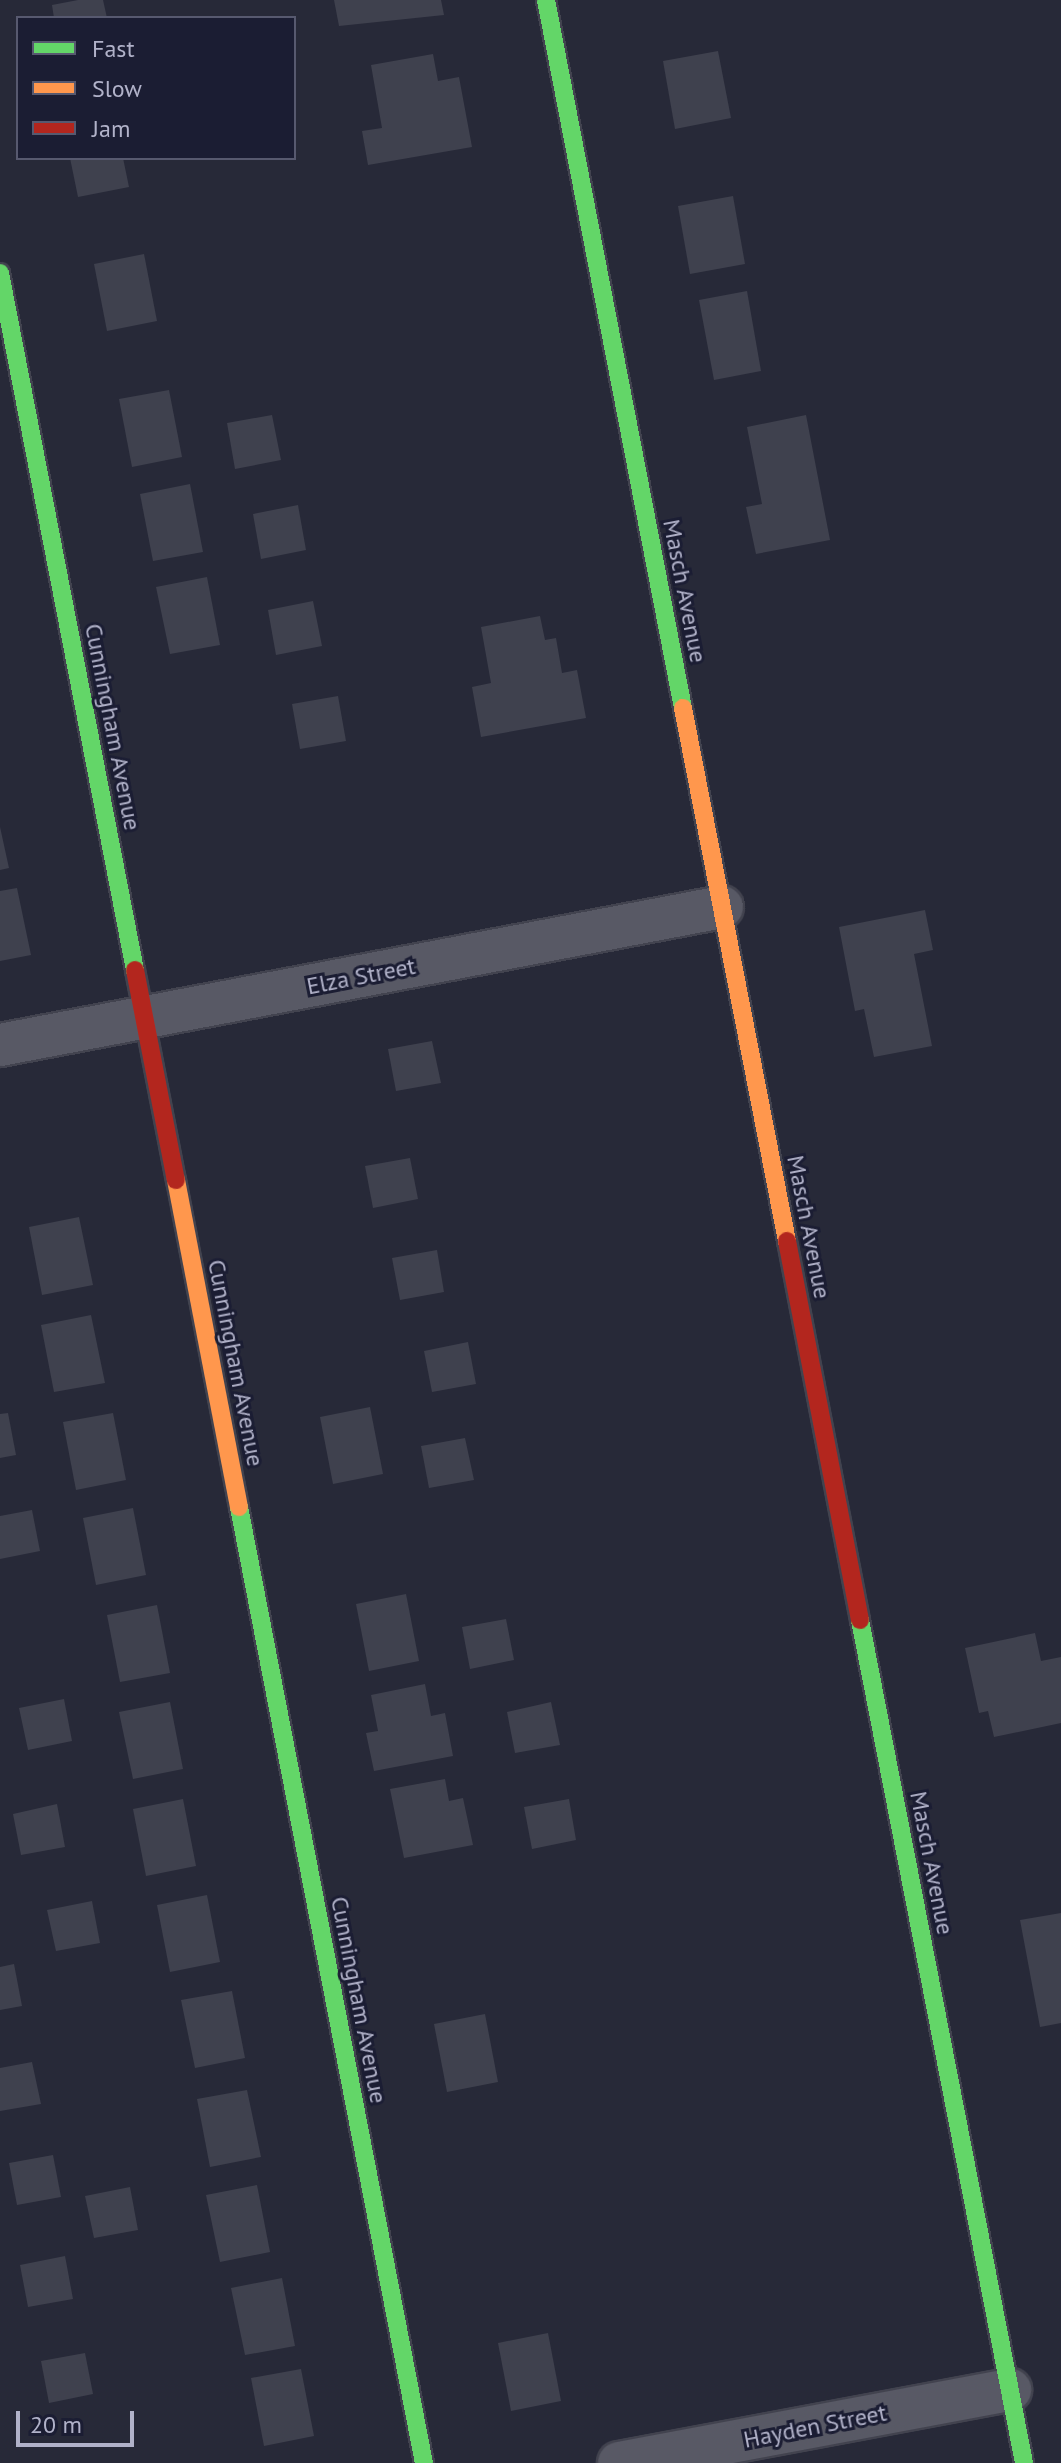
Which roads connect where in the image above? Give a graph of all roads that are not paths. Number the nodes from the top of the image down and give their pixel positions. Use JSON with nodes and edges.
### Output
{"nodes":[{"id":1,"x":546,"y":0,"type":"edge"},
{"id":2,"x":0,"y":273,"type":"edge"},
{"id":3,"x":722,"y":907,"type":"junction"},
{"id":4,"x":145,"y":1018,"type":"junction"},
{"id":5,"x":0,"y":1045,"type":"edge"},
{"id":6,"x":1010,"y":2390,"type":"junction"},
{"id":7,"x":424,"y":2463,"type":"edge"},
{"id":8,"x":619,"y":2463,"type":"edge"},
{"id":9,"x":1024,"y":2463,"type":"edge"}],
"edges":[{"from":1,"to":3,"type":"street","name":"Masch Avenue"},
{"from":2,"to":4,"type":"street","name":"Cunningham Avenue"},
{"from":3,"to":4,"type":"street","name":"Elza Street"},
{"from":3,"to":6,"type":"street","name":"Masch Avenue"},
{"from":4,"to":5,"type":"street","name":"Elza Street"},
{"from":4,"to":7,"type":"street","name":"Cunningham Avenue"},
{"from":6,"to":8,"type":"street","name":"Hayden Street"},
{"from":6,"to":9,"type":"street","name":"Masch Avenue"}]}
